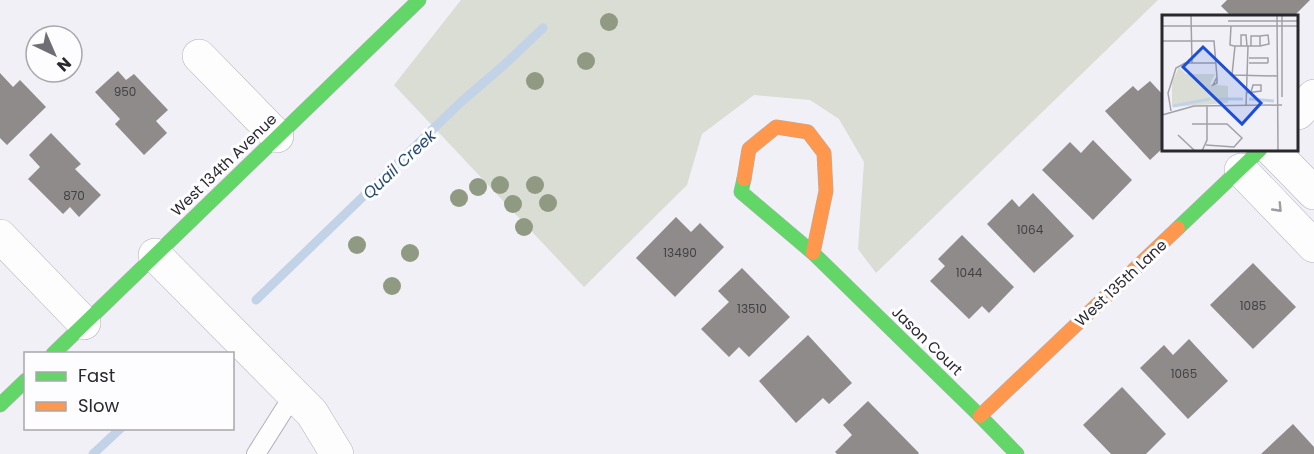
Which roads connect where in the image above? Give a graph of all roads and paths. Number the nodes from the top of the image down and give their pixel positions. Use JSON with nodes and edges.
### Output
{"nodes":[{"id":1,"x":419,"y":0,"type":"edge"},
{"id":2,"x":199,"y":56,"type":"dead end"},
{"id":3,"x":1314,"y":96,"type":"edge"},
{"id":4,"x":1299,"y":112,"type":"edge"},
{"id":5,"x":277,"y":136,"type":"junction"},
{"id":6,"x":1274,"y":152,"type":"edge"},
{"id":7,"x":1251,"y":160,"type":"edge"},
{"id":8,"x":1314,"y":194,"type":"edge"},
{"id":9,"x":0,"y":236,"type":"edge"},
{"id":10,"x":1314,"y":246,"type":"edge"},
{"id":11,"x":813,"y":252,"type":"junction"},
{"id":12,"x":155,"y":255,"type":"junction"},
{"id":13,"x":84,"y":323,"type":"junction"},
{"id":14,"x":55,"y":352,"type":"edge"},
{"id":15,"x":24,"y":382,"type":"edge"},
{"id":16,"x":283,"y":383,"type":"junction"},
{"id":17,"x":0,"y":405,"type":"edge"},
{"id":18,"x":980,"y":416,"type":"junction"},
{"id":19,"x":256,"y":454,"type":"edge"},
{"id":20,"x":337,"y":454,"type":"edge"},
{"id":21,"x":1017,"y":454,"type":"edge"}],
"edges":[{"from":1,"to":5,"type":"street","name":"West 134th Avenue"},
{"from":2,"to":5,"type":"street"},
{"from":3,"to":4,"type":"street"},
{"from":5,"to":12,"type":"street","name":"West 134th Avenue"},
{"from":6,"to":8,"type":"street"},
{"from":7,"to":10,"type":"street","one_way":true},
{"from":7,"to":18,"type":"street","name":"West 135th Lane"},
{"from":9,"to":13,"type":"street"},
{"from":11,"to":11,"type":"street","name":"Jason Court"},
{"from":11,"to":18,"type":"street","name":"Jason Court"},
{"from":12,"to":13,"type":"street","name":"West 134th Avenue"},
{"from":12,"to":16,"type":"street"},
{"from":13,"to":14,"type":"street","name":"West 134th Avenue"},
{"from":15,"to":17,"type":"street"},
{"from":16,"to":19,"type":"lane"},
{"from":16,"to":20,"type":"street"},
{"from":18,"to":21,"type":"street","name":"Jason Court"}]}
